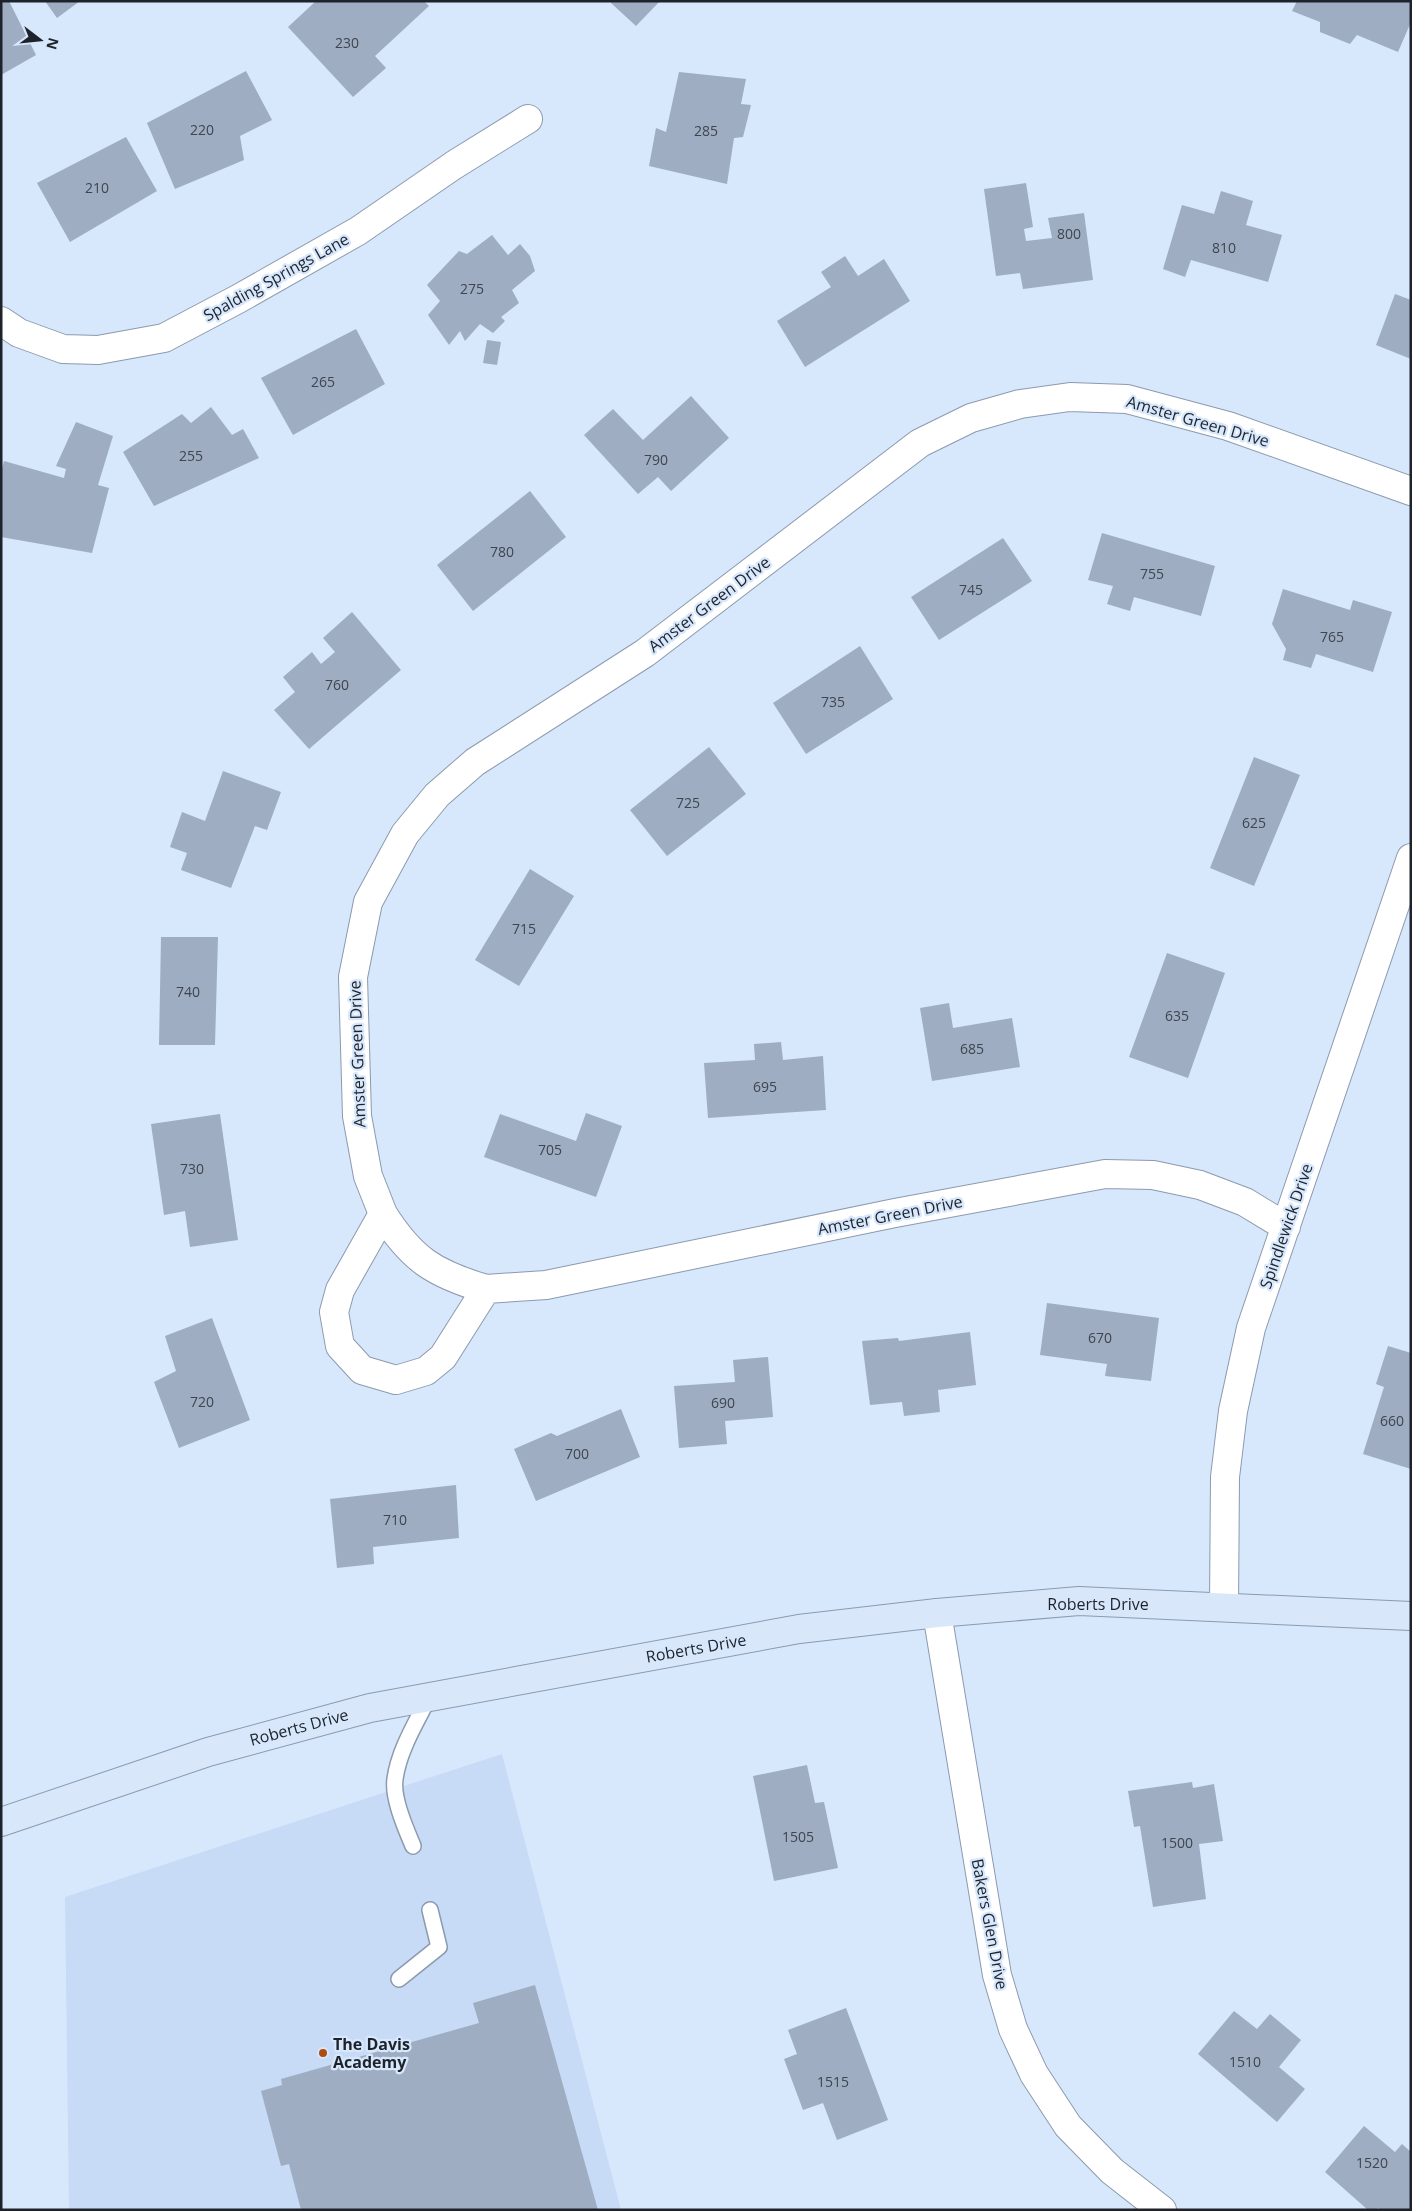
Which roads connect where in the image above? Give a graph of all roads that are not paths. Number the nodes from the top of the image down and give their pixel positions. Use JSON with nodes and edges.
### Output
{"nodes":[{"id":1,"x":528,"y":119,"type":"dead end"},
{"id":2,"x":1,"y":321,"type":"edge"},
{"id":3,"x":1411,"y":491,"type":"edge"},
{"id":4,"x":1411,"y":858,"type":"edge"},
{"id":5,"x":383,"y":1214,"type":"junction"},
{"id":6,"x":1286,"y":1227,"type":"junction"},
{"id":7,"x":486,"y":1290,"type":"junction"},
{"id":8,"x":1224,"y":1606,"type":"junction"},
{"id":9,"x":937,"y":1613,"type":"junction"},
{"id":10,"x":1411,"y":1616,"type":"edge"},
{"id":11,"x":430,"y":1697,"type":"junction"},
{"id":12,"x":1,"y":1822,"type":"edge"},
{"id":13,"x":413,"y":1846,"type":"dead end"},
{"id":14,"x":430,"y":1910,"type":"dead end"},
{"id":15,"x":399,"y":1979,"type":"dead end"},
{"id":16,"x":1162,"y":2210,"type":"edge"}],
"edges":[{"from":1,"to":2,"type":"street","name":"Spalding Springs Lane"},
{"from":3,"to":5,"type":"street","name":"Amster Green Drive"},
{"from":4,"to":6,"type":"street","name":"Spindlewick Drive"},
{"from":5,"to":7,"type":"street","name":"Amster Green Drive"},
{"from":5,"to":7,"type":"street"},
{"from":6,"to":7,"type":"street","name":"Amster Green Drive"},
{"from":6,"to":8,"type":"street","name":"Spindlewick Drive"},
{"from":8,"to":9,"type":"street","name":"Roberts Drive"},
{"from":8,"to":10,"type":"street","name":"Roberts Drive"},
{"from":9,"to":11,"type":"street","name":"Roberts Drive"},
{"from":9,"to":16,"type":"street","name":"Bakers Glen Drive"},
{"from":11,"to":12,"type":"street","name":"Roberts Drive"},
{"from":11,"to":13,"type":"lane"},
{"from":14,"to":15,"type":"lane"}]}
